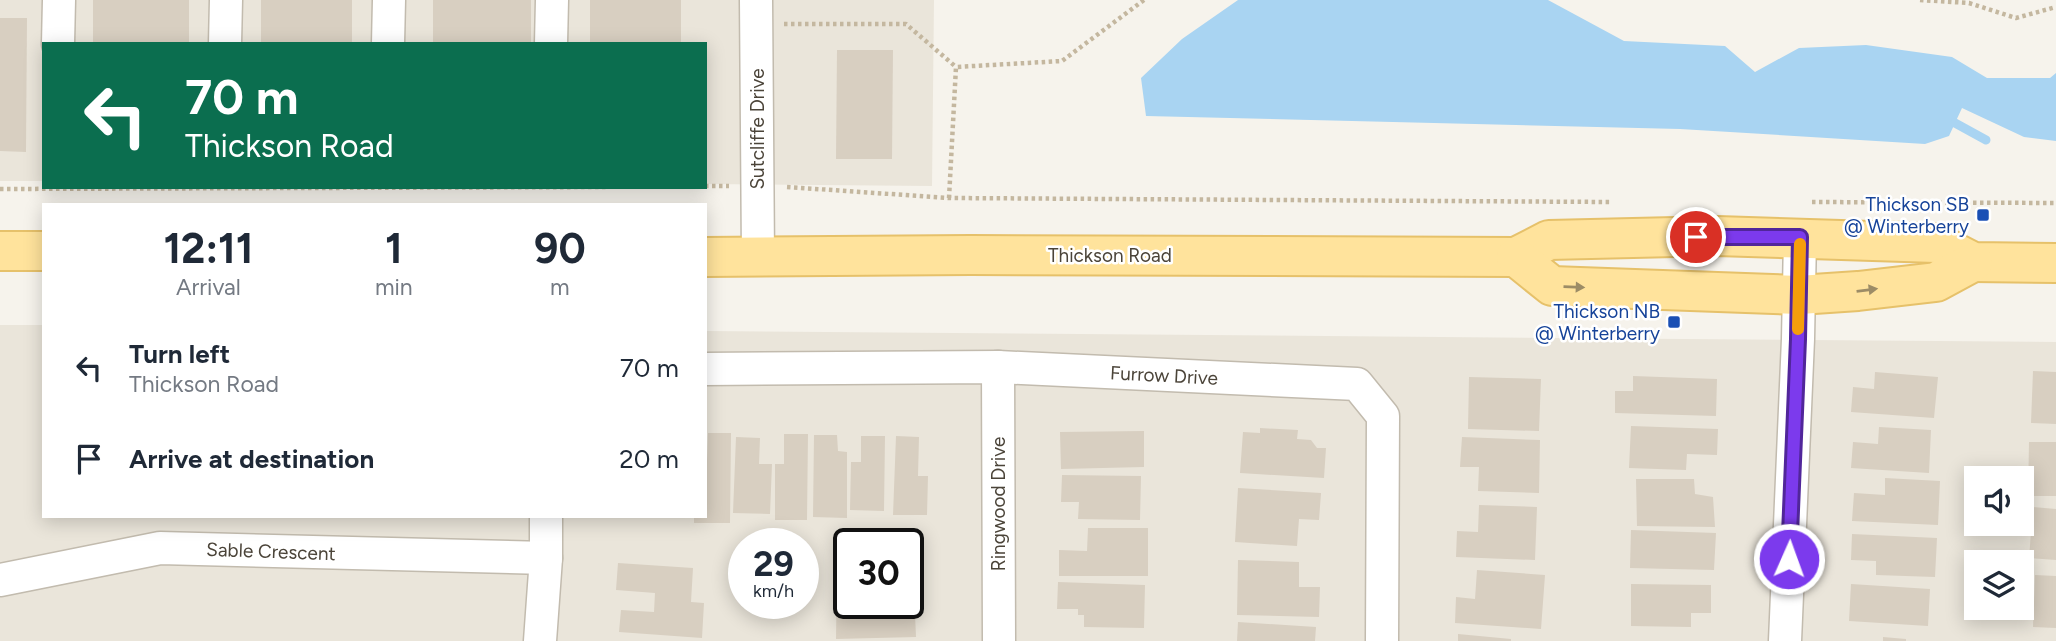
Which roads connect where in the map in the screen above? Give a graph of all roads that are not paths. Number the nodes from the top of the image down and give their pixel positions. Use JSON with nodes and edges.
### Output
{"nodes":[{"id":1,"x":59,"y":0,"type":"edge"},
{"id":2,"x":226,"y":0,"type":"edge"},
{"id":3,"x":389,"y":0,"type":"edge"},
{"id":4,"x":552,"y":0,"type":"edge"},
{"id":5,"x":756,"y":12,"type":"edge"},
{"id":6,"x":58,"y":42,"type":"edge"},
{"id":7,"x":225,"y":42,"type":"edge"},
{"id":8,"x":388,"y":42,"type":"edge"},
{"id":9,"x":551,"y":42,"type":"edge"},
{"id":10,"x":1800,"y":220,"type":"junction"},
{"id":11,"x":0,"y":251,"type":"edge"},
{"id":12,"x":42,"y":251,"type":"edge"},
{"id":13,"x":707,"y":257,"type":"edge"},
{"id":14,"x":758,"y":257,"type":"junction"},
{"id":15,"x":1516,"y":257,"type":"junction"},
{"id":16,"x":1973,"y":262,"type":"junction"},
{"id":17,"x":2056,"y":263,"type":"edge"},
{"id":18,"x":1799,"y":295,"type":"junction"},
{"id":19,"x":998,"y":367,"type":"junction"},
{"id":20,"x":707,"y":369,"type":"edge"},
{"id":21,"x":545,"y":518,"type":"edge"},
{"id":22,"x":546,"y":558,"type":"junction"},
{"id":23,"x":0,"y":580,"type":"edge"},
{"id":24,"x":540,"y":641,"type":"edge"},
{"id":25,"x":999,"y":641,"type":"edge"},
{"id":26,"x":1382,"y":641,"type":"edge"},
{"id":27,"x":1785,"y":641,"type":"edge"}],
"edges":[{"from":1,"to":6,"type":"street"},
{"from":2,"to":7,"type":"street"},
{"from":3,"to":8,"type":"street"},
{"from":4,"to":9,"type":"street"},
{"from":5,"to":14,"type":"street","name":"Sutcliffe Drive"},
{"from":10,"to":15,"type":"main road","name":"Thickson Road"},
{"from":10,"to":16,"type":"main road","name":"Thickson Road"},
{"from":10,"to":18,"type":"street"},
{"from":11,"to":12,"type":"main road"},
{"from":13,"to":14,"type":"main road","name":"Thickson Road"},
{"from":14,"to":15,"type":"main road","name":"Thickson Road"},
{"from":15,"to":18,"type":"main road","name":"Thickson Road","one_way":true},
{"from":16,"to":17,"type":"main road","name":"Thickson Road"},
{"from":18,"to":16,"type":"main road","name":"Thickson Road","one_way":true},
{"from":18,"to":27,"type":"street"},
{"from":19,"to":20,"type":"street","name":"Furrow Drive"},
{"from":19,"to":25,"type":"street","name":"Ringwood Drive"},
{"from":19,"to":26,"type":"street","name":"Furrow Drive"},
{"from":21,"to":22,"type":"street"},
{"from":22,"to":23,"type":"street","name":"Sable Crescent"},
{"from":22,"to":24,"type":"street"}]}
